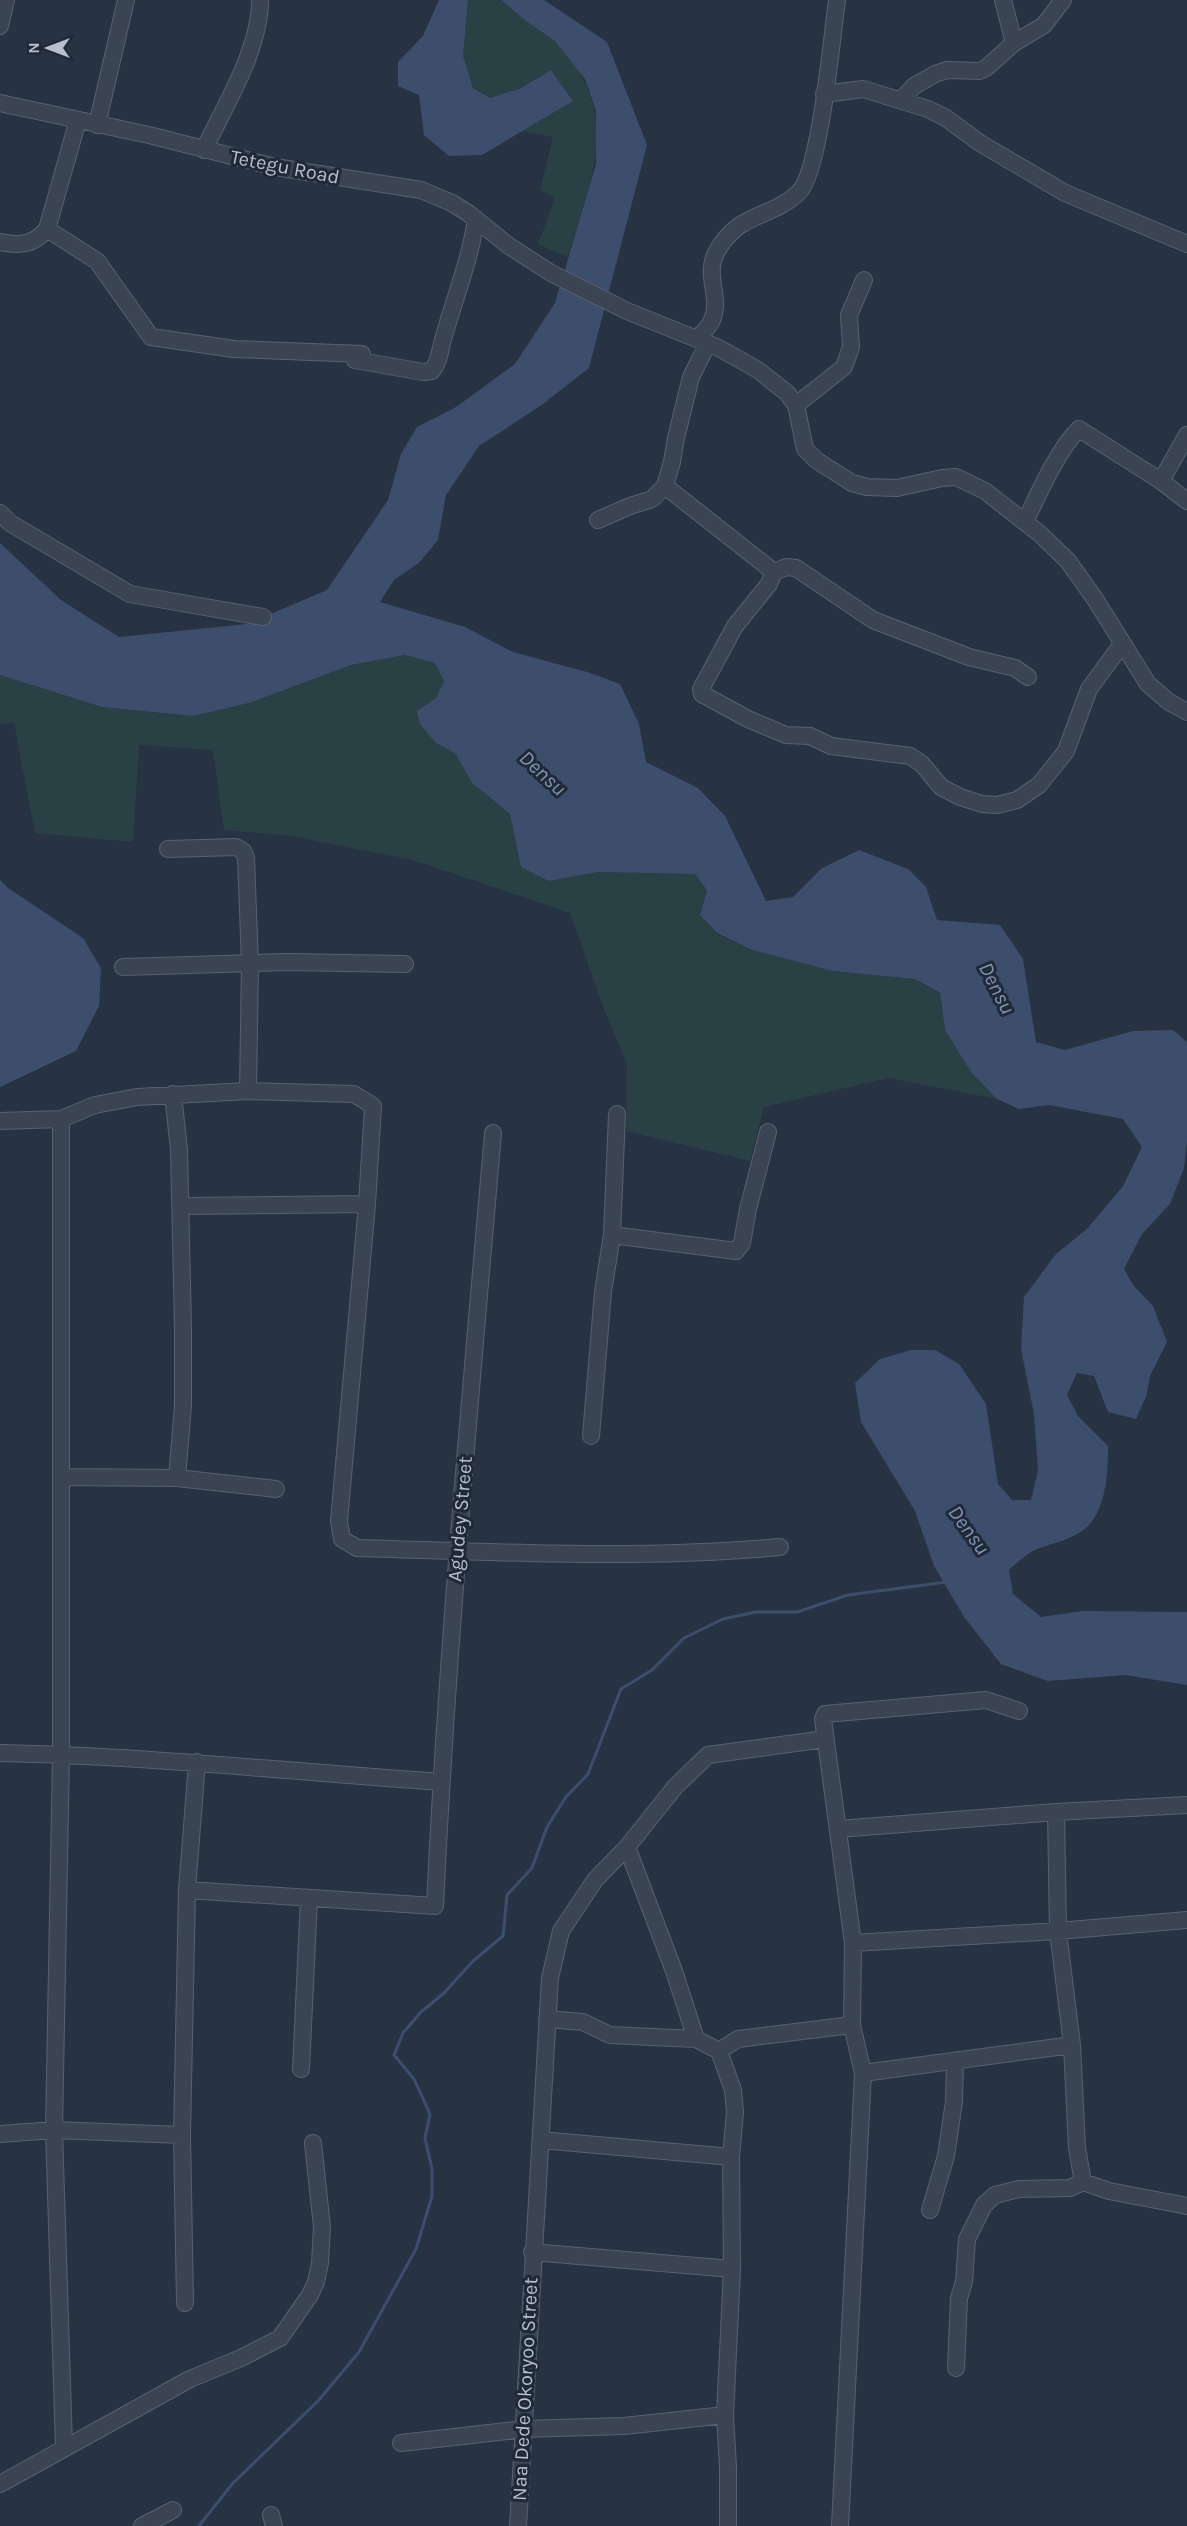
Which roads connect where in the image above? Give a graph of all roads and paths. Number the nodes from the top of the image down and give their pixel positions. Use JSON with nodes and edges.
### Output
{"nodes":[{"id":1,"x":6,"y":0,"type":"edge"},
{"id":2,"x":126,"y":0,"type":"edge"},
{"id":3,"x":260,"y":0,"type":"edge"},
{"id":4,"x":837,"y":0,"type":"edge"},
{"id":5,"x":1003,"y":0,"type":"edge"},
{"id":6,"x":1063,"y":0,"type":"edge"},
{"id":7,"x":0,"y":26,"type":"edge"},
{"id":8,"x":1014,"y":43,"type":"junction"},
{"id":9,"x":824,"y":94,"type":"junction"},
{"id":10,"x":901,"y":100,"type":"junction"},
{"id":11,"x":0,"y":102,"type":"edge"},
{"id":12,"x":78,"y":120,"type":"junction"},
{"id":13,"x":96,"y":125,"type":"junction"},
{"id":14,"x":204,"y":150,"type":"junction"},
{"id":15,"x":476,"y":219,"type":"junction"},
{"id":16,"x":46,"y":229,"type":"junction"},
{"id":17,"x":0,"y":242,"type":"edge"},
{"id":18,"x":1187,"y":244,"type":"edge"},
{"id":19,"x":864,"y":280,"type":"dead end"},
{"id":20,"x":703,"y":340,"type":"junction"},
{"id":21,"x":796,"y":405,"type":"junction"},
{"id":22,"x":1187,"y":435,"type":"edge"},
{"id":23,"x":1161,"y":481,"type":"junction"},
{"id":24,"x":664,"y":486,"type":"junction"},
{"id":25,"x":1187,"y":501,"type":"edge"},
{"id":26,"x":0,"y":513,"type":"edge"},
{"id":27,"x":598,"y":520,"type":"dead end"},
{"id":28,"x":1025,"y":522,"type":"junction"},
{"id":29,"x":774,"y":572,"type":"junction"},
{"id":30,"x":262,"y":617,"type":"dead end"},
{"id":31,"x":1122,"y":644,"type":"junction"},
{"id":32,"x":1028,"y":677,"type":"dead end"},
{"id":33,"x":1187,"y":712,"type":"edge"},
{"id":34,"x":168,"y":849,"type":"dead end"},
{"id":35,"x":250,"y":964,"type":"junction"},
{"id":36,"x":405,"y":964,"type":"dead end"},
{"id":37,"x":123,"y":967,"type":"dead end"},
{"id":38,"x":248,"y":1091,"type":"junction"},
{"id":39,"x":173,"y":1095,"type":"junction"},
{"id":40,"x":617,"y":1114,"type":"dead end"},
{"id":41,"x":61,"y":1119,"type":"junction"},
{"id":42,"x":0,"y":1121,"type":"edge"},
{"id":43,"x":493,"y":1132,"type":"dead end"},
{"id":44,"x":768,"y":1132,"type":"dead end"},
{"id":45,"x":367,"y":1204,"type":"junction"},
{"id":46,"x":180,"y":1206,"type":"junction"},
{"id":47,"x":612,"y":1235,"type":"junction"},
{"id":48,"x":591,"y":1436,"type":"dead end"},
{"id":49,"x":62,"y":1477,"type":"junction"},
{"id":50,"x":177,"y":1478,"type":"junction"},
{"id":51,"x":276,"y":1489,"type":"dead end"},
{"id":52,"x":780,"y":1547,"type":"dead end"},
{"id":53,"x":457,"y":1551,"type":"junction"},
{"id":54,"x":1019,"y":1711,"type":"dead end"},
{"id":55,"x":825,"y":1739,"type":"junction"},
{"id":56,"x":0,"y":1754,"type":"edge"},
{"id":57,"x":61,"y":1754,"type":"junction"},
{"id":58,"x":197,"y":1762,"type":"junction"},
{"id":59,"x":441,"y":1782,"type":"junction"},
{"id":60,"x":1187,"y":1805,"type":"edge"},
{"id":61,"x":1056,"y":1812,"type":"junction"},
{"id":62,"x":838,"y":1829,"type":"junction"},
{"id":63,"x":627,"y":1847,"type":"junction"},
{"id":64,"x":187,"y":1890,"type":"junction"},
{"id":65,"x":309,"y":1898,"type":"junction"},
{"id":66,"x":1186,"y":1923,"type":"edge"},
{"id":67,"x":1058,"y":1931,"type":"junction"},
{"id":68,"x":853,"y":1943,"type":"junction"},
{"id":69,"x":547,"y":2019,"type":"junction"},
{"id":70,"x":852,"y":2025,"type":"junction"},
{"id":71,"x":696,"y":2039,"type":"junction"},
{"id":72,"x":1072,"y":2045,"type":"junction"},
{"id":73,"x":719,"y":2050,"type":"junction"},
{"id":74,"x":955,"y":2061,"type":"junction"},
{"id":75,"x":301,"y":2069,"type":"dead end"},
{"id":76,"x":863,"y":2073,"type":"junction"},
{"id":77,"x":54,"y":2130,"type":"junction"},
{"id":78,"x":0,"y":2134,"type":"edge"},
{"id":79,"x":182,"y":2135,"type":"junction"},
{"id":80,"x":541,"y":2140,"type":"junction"},
{"id":81,"x":313,"y":2143,"type":"dead end"},
{"id":82,"x":731,"y":2157,"type":"junction"},
{"id":83,"x":1083,"y":2182,"type":"junction"},
{"id":84,"x":1187,"y":2206,"type":"edge"},
{"id":85,"x":930,"y":2210,"type":"dead end"},
{"id":86,"x":532,"y":2252,"type":"junction"},
{"id":87,"x":732,"y":2269,"type":"junction"},
{"id":88,"x":185,"y":2303,"type":"dead end"},
{"id":89,"x":956,"y":2368,"type":"dead end"},
{"id":90,"x":725,"y":2415,"type":"junction"},
{"id":91,"x":524,"y":2428,"type":"junction"},
{"id":92,"x":401,"y":2443,"type":"dead end"},
{"id":93,"x":64,"y":2447,"type":"junction"},
{"id":94,"x":0,"y":2484,"type":"edge"},
{"id":95,"x":173,"y":2510,"type":"dead end"},
{"id":96,"x":142,"y":2526,"type":"edge"},
{"id":97,"x":518,"y":2526,"type":"edge"},
{"id":98,"x":728,"y":2526,"type":"edge"},
{"id":99,"x":840,"y":2526,"type":"edge"}],
"edges":[{"from":1,"to":7,"type":"street"},
{"from":2,"to":13,"type":"street"},
{"from":3,"to":14,"type":"street"},
{"from":4,"to":9,"type":"street"},
{"from":5,"to":8,"type":"street"},
{"from":6,"to":8,"type":"street"},
{"from":8,"to":10,"type":"street"},
{"from":9,"to":10,"type":"street"},
{"from":9,"to":20,"type":"street"},
{"from":10,"to":18,"type":"street"},
{"from":11,"to":12,"type":"street","name":"Tetegu Road"},
{"from":12,"to":13,"type":"street","name":"Tetegu Road"},
{"from":12,"to":16,"type":"street"},
{"from":13,"to":14,"type":"street","name":"Tetegu Road"},
{"from":14,"to":15,"type":"street","name":"Tetegu Road"},
{"from":15,"to":16,"type":"street"},
{"from":15,"to":20,"type":"street","name":"Tetegu Road"},
{"from":16,"to":17,"type":"street"},
{"from":19,"to":21,"type":"street"},
{"from":20,"to":21,"type":"street","name":"Tetegu Road"},
{"from":20,"to":24,"type":"street"},
{"from":21,"to":28,"type":"street"},
{"from":22,"to":23,"type":"street"},
{"from":23,"to":25,"type":"street"},
{"from":23,"to":28,"type":"street"},
{"from":24,"to":27,"type":"street"},
{"from":24,"to":29,"type":"street"},
{"from":26,"to":30,"type":"street"},
{"from":28,"to":31,"type":"street"},
{"from":29,"to":31,"type":"street"},
{"from":29,"to":32,"type":"street"},
{"from":31,"to":33,"type":"street"},
{"from":34,"to":35,"type":"street"},
{"from":35,"to":36,"type":"street"},
{"from":35,"to":37,"type":"street"},
{"from":35,"to":38,"type":"street"},
{"from":38,"to":39,"type":"street"},
{"from":38,"to":45,"type":"street"},
{"from":39,"to":41,"type":"street"},
{"from":39,"to":46,"type":"street"},
{"from":40,"to":47,"type":"street"},
{"from":41,"to":42,"type":"street"},
{"from":41,"to":49,"type":"street"},
{"from":43,"to":53,"type":"street","name":"Agudey Street"},
{"from":44,"to":47,"type":"street"},
{"from":45,"to":46,"type":"street"},
{"from":45,"to":53,"type":"street"},
{"from":46,"to":50,"type":"street"},
{"from":47,"to":48,"type":"street"},
{"from":49,"to":50,"type":"street"},
{"from":49,"to":57,"type":"street"},
{"from":50,"to":51,"type":"street"},
{"from":52,"to":53,"type":"street"},
{"from":53,"to":59,"type":"street","name":"Agudey Street"},
{"from":54,"to":55,"type":"street"},
{"from":55,"to":62,"type":"street"},
{"from":55,"to":63,"type":"street","name":"Naa Dede Okoryoo Street"},
{"from":56,"to":57,"type":"street"},
{"from":57,"to":58,"type":"street"},
{"from":57,"to":77,"type":"street"},
{"from":58,"to":59,"type":"street"},
{"from":58,"to":64,"type":"street"},
{"from":59,"to":65,"type":"street","name":"Agudey Street"},
{"from":60,"to":61,"type":"street"},
{"from":61,"to":62,"type":"street"},
{"from":61,"to":67,"type":"street"},
{"from":62,"to":68,"type":"street"},
{"from":63,"to":69,"type":"street","name":"Naa Dede Okoryoo Street"},
{"from":63,"to":71,"type":"street"},
{"from":64,"to":65,"type":"street"},
{"from":64,"to":79,"type":"street"},
{"from":65,"to":75,"type":"street"},
{"from":66,"to":67,"type":"street"},
{"from":67,"to":68,"type":"street"},
{"from":67,"to":72,"type":"street"},
{"from":68,"to":70,"type":"street"},
{"from":69,"to":71,"type":"street"},
{"from":69,"to":80,"type":"street","name":"Naa Dede Okoryoo Street"},
{"from":70,"to":73,"type":"street"},
{"from":70,"to":76,"type":"street"},
{"from":71,"to":73,"type":"street"},
{"from":72,"to":74,"type":"street"},
{"from":72,"to":83,"type":"street"},
{"from":73,"to":82,"type":"street"},
{"from":74,"to":76,"type":"street"},
{"from":74,"to":85,"type":"street"},
{"from":76,"to":99,"type":"street"},
{"from":77,"to":78,"type":"street"},
{"from":77,"to":79,"type":"street"},
{"from":77,"to":93,"type":"street"},
{"from":79,"to":88,"type":"street"},
{"from":80,"to":82,"type":"street"},
{"from":80,"to":86,"type":"street","name":"Naa Dede Okoryoo Street"},
{"from":81,"to":93,"type":"street"},
{"from":82,"to":87,"type":"street"},
{"from":83,"to":84,"type":"street"},
{"from":83,"to":89,"type":"street"},
{"from":86,"to":87,"type":"street"},
{"from":86,"to":91,"type":"street","name":"Naa Dede Okoryoo Street"},
{"from":87,"to":90,"type":"street"},
{"from":90,"to":91,"type":"street"},
{"from":90,"to":98,"type":"street"},
{"from":91,"to":92,"type":"street"},
{"from":91,"to":97,"type":"street","name":"Naa Dede Okoryoo Street"},
{"from":93,"to":94,"type":"street"},
{"from":95,"to":96,"type":"street"}]}
